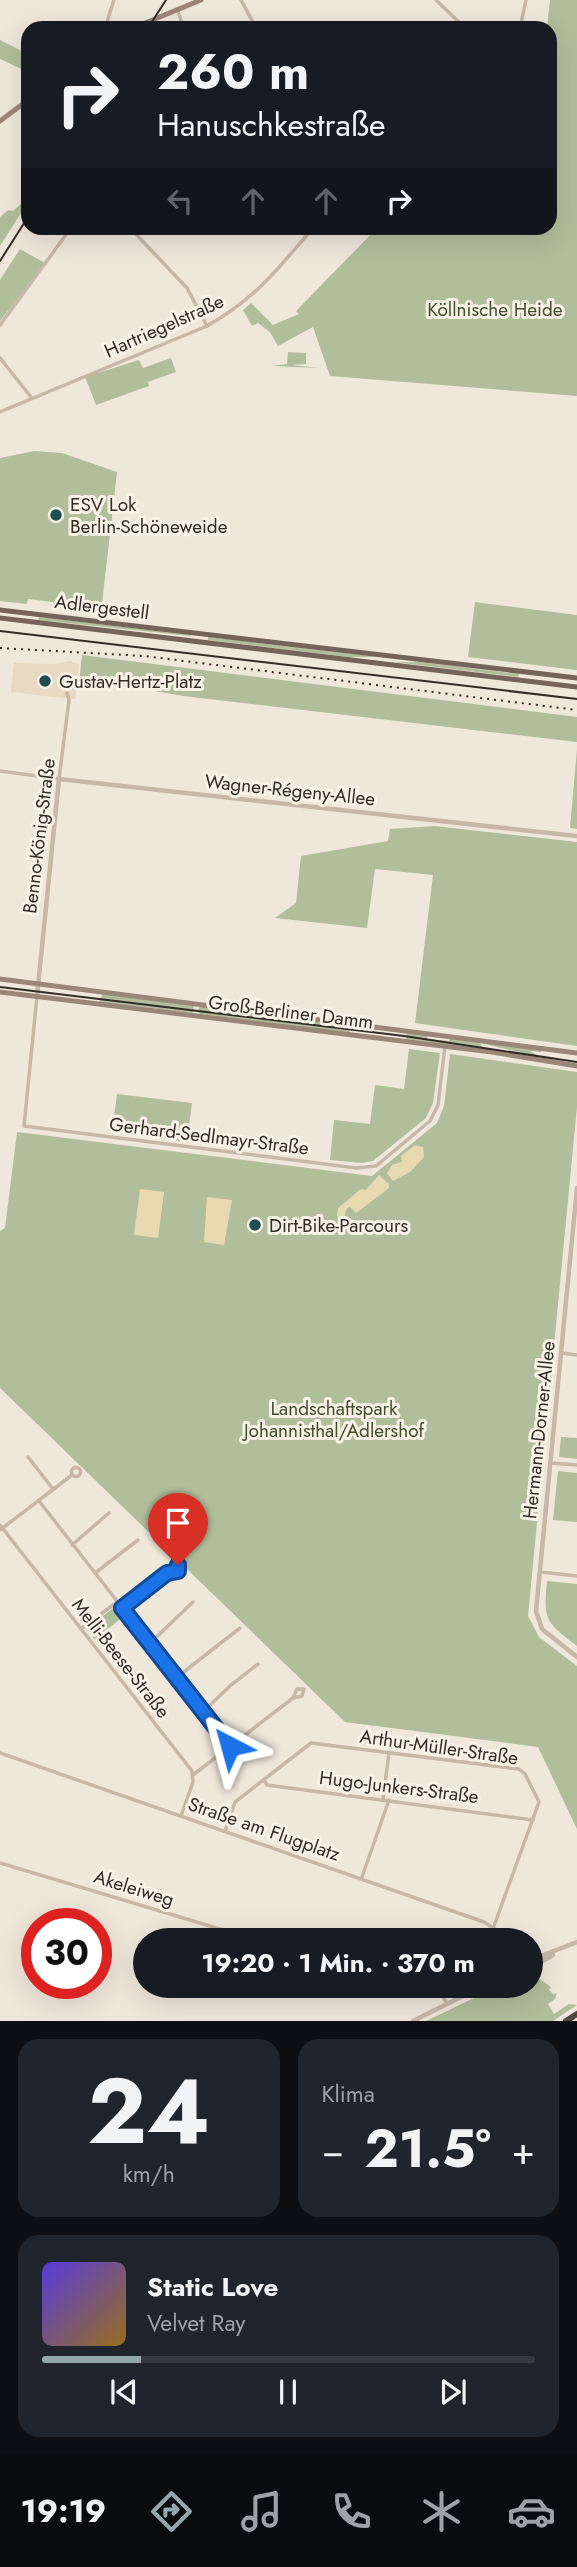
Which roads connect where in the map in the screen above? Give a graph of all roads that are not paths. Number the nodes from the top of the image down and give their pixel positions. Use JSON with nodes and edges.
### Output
{"nodes":[{"id":1,"x":114,"y":0,"type":"edge"},
{"id":2,"x":201,"y":0,"type":"edge"},
{"id":3,"x":241,"y":0,"type":"edge"},
{"id":4,"x":436,"y":0,"type":"edge"},
{"id":5,"x":526,"y":0,"type":"edge"},
{"id":6,"x":177,"y":9,"type":"junction"},
{"id":7,"x":107,"y":21,"type":"edge"},
{"id":8,"x":149,"y":21,"type":"edge"},
{"id":9,"x":181,"y":21,"type":"edge"},
{"id":10,"x":252,"y":21,"type":"edge"},
{"id":11,"x":457,"y":21,"type":"edge"},
{"id":12,"x":522,"y":21,"type":"edge"},
{"id":13,"x":21,"y":105,"type":"edge"},
{"id":14,"x":0,"y":121,"type":"edge"},
{"id":15,"x":66,"y":235,"type":"edge"},
{"id":16,"x":137,"y":235,"type":"edge"},
{"id":17,"x":307,"y":235,"type":"edge"},
{"id":18,"x":0,"y":326,"type":"edge"},
{"id":19,"x":207,"y":326,"type":"junction"},
{"id":20,"x":0,"y":358,"type":"edge"},
{"id":21,"x":31,"y":397,"type":"junction"},
{"id":22,"x":0,"y":412,"type":"edge"},
{"id":23,"x":0,"y":610,"type":"edge"},
{"id":24,"x":0,"y":618,"type":"edge"},
{"id":25,"x":199,"y":638,"type":"junction"},
{"id":26,"x":386,"y":656,"type":"junction"},
{"id":27,"x":385,"y":664,"type":"junction"},
{"id":28,"x":577,"y":678,"type":"edge"},
{"id":29,"x":577,"y":687,"type":"edge"},
{"id":30,"x":66,"y":693,"type":"dead end"},
{"id":31,"x":0,"y":771,"type":"edge"},
{"id":32,"x":60,"y":779,"type":"junction"},
{"id":33,"x":577,"y":836,"type":"edge"},
{"id":34,"x":0,"y":979,"type":"edge"},
{"id":35,"x":36,"y":984,"type":"junction"},
{"id":36,"x":0,"y":992,"type":"edge"},
{"id":37,"x":37,"y":996,"type":"junction"},
{"id":38,"x":445,"y":1046,"type":"junction"},
{"id":39,"x":577,"y":1053,"type":"edge"},
{"id":40,"x":577,"y":1066,"type":"edge"},
{"id":41,"x":577,"y":1188,"type":"edge"},
{"id":42,"x":561,"y":1353,"type":"junction"},
{"id":43,"x":577,"y":1355,"type":"edge"},
{"id":44,"x":28,"y":1457,"type":"dead end"},
{"id":45,"x":550,"y":1463,"type":"junction"},
{"id":46,"x":577,"y":1465,"type":"edge"},
{"id":47,"x":72,"y":1475,"type":"dead end"},
{"id":48,"x":53,"y":1489,"type":"junction"},
{"id":49,"x":39,"y":1501,"type":"junction"},
{"id":50,"x":108,"y":1513,"type":"dead end"},
{"id":51,"x":1,"y":1528,"type":"edge"},
{"id":52,"x":138,"y":1540,"type":"dead end"},
{"id":53,"x":72,"y":1545,"type":"junction"},
{"id":54,"x":540,"y":1572,"type":"junction"},
{"id":55,"x":95,"y":1573,"type":"junction"},
{"id":56,"x":167,"y":1573,"type":"dead end"},
{"id":57,"x":577,"y":1576,"type":"edge"},
{"id":58,"x":117,"y":1602,"type":"junction"},
{"id":59,"x":193,"y":1602,"type":"dead end"},
{"id":60,"x":122,"y":1608,"type":"junction"},
{"id":61,"x":240,"y":1628,"type":"dead end"},
{"id":62,"x":81,"y":1629,"type":"junction"},
{"id":63,"x":149,"y":1644,"type":"junction"},
{"id":64,"x":577,"y":1657,"type":"edge"},
{"id":65,"x":258,"y":1664,"type":"dead end"},
{"id":66,"x":176,"y":1678,"type":"junction"},
{"id":67,"x":293,"y":1698,"type":"dead end"},
{"id":68,"x":203,"y":1712,"type":"junction"},
{"id":69,"x":230,"y":1746,"type":"junction"},
{"id":70,"x":0,"y":1753,"type":"edge"},
{"id":71,"x":389,"y":1753,"type":"junction"},
{"id":72,"x":193,"y":1775,"type":"junction"},
{"id":73,"x":264,"y":1780,"type":"junction"},
{"id":74,"x":383,"y":1799,"type":"junction"},
{"id":75,"x":389,"y":1800,"type":"junction"},
{"id":76,"x":181,"y":1816,"type":"junction"},
{"id":77,"x":533,"y":1820,"type":"junction"},
{"id":78,"x":225,"y":1830,"type":"junction"},
{"id":79,"x":0,"y":1863,"type":"edge"},
{"id":80,"x":362,"y":1878,"type":"junction"},
{"id":81,"x":494,"y":1926,"type":"junction"},
{"id":82,"x":217,"y":1928,"type":"edge"},
{"id":83,"x":497,"y":1928,"type":"edge"},
{"id":84,"x":577,"y":1942,"type":"edge"},
{"id":85,"x":559,"y":1950,"type":"junction"},
{"id":86,"x":543,"y":1955,"type":"edge"},
{"id":87,"x":543,"y":1960,"type":"edge"},
{"id":88,"x":443,"y":1998,"type":"edge"},
{"id":89,"x":458,"y":1998,"type":"edge"},
{"id":90,"x":447,"y":2003,"type":"junction"},
{"id":91,"x":577,"y":2014,"type":"edge"},
{"id":92,"x":413,"y":2021,"type":"edge"},
{"id":93,"x":566,"y":2021,"type":"edge"}],
"edges":[{"from":1,"to":7,"type":"street"},
{"from":2,"to":6,"type":"main road"},
{"from":3,"to":10,"type":"street"},
{"from":4,"to":11,"type":"street"},
{"from":5,"to":12,"type":"street"},
{"from":6,"to":8,"type":"main road"},
{"from":6,"to":9,"type":"street"},
{"from":13,"to":14,"type":"main road"},
{"from":15,"to":18,"type":"street"},
{"from":16,"to":19,"type":"street"},
{"from":17,"to":19,"type":"street","name":"Hartriegelstraße"},
{"from":19,"to":21,"type":"street","name":"Hartriegelstraße"},
{"from":20,"to":21,"type":"street"},
{"from":21,"to":22,"type":"street","name":"Hartriegelstraße"},
{"from":23,"to":25,"type":"main road","name":"Adlergestell"},
{"from":24,"to":25,"type":"main road","name":"Adlergestell"},
{"from":25,"to":26,"type":"main road","name":"Adlergestell"},
{"from":25,"to":27,"type":"main road","name":"Adlergestell"},
{"from":26,"to":27,"type":"main road"},
{"from":26,"to":28,"type":"main road","name":"Adlergestell"},
{"from":27,"to":29,"type":"main road","name":"Adlergestell"},
{"from":30,"to":32,"type":"street","name":"Benno-König-Straße"},
{"from":31,"to":32,"type":"street","name":"Wagner-Régeny-Allee"},
{"from":32,"to":33,"type":"street","name":"Wagner-Régeny-Allee"},
{"from":32,"to":35,"type":"street","name":"Benno-König-Straße"},
{"from":34,"to":35,"type":"main road","name":"Groß-Berliner Damm"},
{"from":35,"to":37,"type":"street","name":"Benno-König-Straße"},
{"from":35,"to":39,"type":"main road","name":"Groß-Berliner Damm"},
{"from":36,"to":37,"type":"main road","name":"Groß-Berliner Damm"},
{"from":37,"to":38,"type":"main road","name":"Groß-Berliner Damm"},
{"from":37,"to":38,"type":"street","name":"Gerhard-Sedlmayr-Straße"},
{"from":38,"to":40,"type":"main road","name":"Groß-Berliner Damm"},
{"from":41,"to":42,"type":"street","name":"Hermann-Dorner-Allee"},
{"from":42,"to":43,"type":"street"},
{"from":42,"to":45,"type":"street","name":"Hermann-Dorner-Allee"},
{"from":44,"to":48,"type":"street"},
{"from":45,"to":46,"type":"street"},
{"from":45,"to":54,"type":"street","name":"Hermann-Dorner-Allee"},
{"from":47,"to":48,"type":"street"},
{"from":48,"to":49,"type":"street"},
{"from":49,"to":51,"type":"street"},
{"from":49,"to":53,"type":"street"},
{"from":50,"to":53,"type":"street"},
{"from":51,"to":62,"type":"street","name":"Melli-Beese-Straße"},
{"from":52,"to":55,"type":"street"},
{"from":53,"to":55,"type":"street"},
{"from":54,"to":57,"type":"street"},
{"from":54,"to":64,"type":"street","name":"Hermann-Dorner-Allee"},
{"from":55,"to":58,"type":"street"},
{"from":56,"to":60,"type":"street"},
{"from":58,"to":60,"type":"street"},
{"from":58,"to":62,"type":"street"},
{"from":59,"to":63,"type":"street"},
{"from":60,"to":63,"type":"street"},
{"from":61,"to":66,"type":"street"},
{"from":62,"to":72,"type":"street","name":"Melli-Beese-Straße"},
{"from":63,"to":66,"type":"street"},
{"from":65,"to":68,"type":"street"},
{"from":66,"to":68,"type":"street"},
{"from":67,"to":69,"type":"street"},
{"from":68,"to":69,"type":"street"},
{"from":69,"to":72,"type":"street"},
{"from":70,"to":76,"type":"street","name":"Straße am Flugplatz"},
{"from":71,"to":73,"type":"street","name":"Arthur-Müller-Straße"},
{"from":71,"to":74,"type":"street"},
{"from":71,"to":77,"type":"street","name":"Arthur-Müller-Straße"},
{"from":72,"to":76,"type":"street"},
{"from":73,"to":74,"type":"street","name":"Hugo-Junkers-Straße"},
{"from":73,"to":78,"type":"street","name":"Arthur-Müller-Straße"},
{"from":74,"to":75,"type":"street","name":"Hugo-Junkers-Straße"},
{"from":75,"to":77,"type":"street","name":"Hugo-Junkers-Straße"},
{"from":75,"to":80,"type":"street"},
{"from":76,"to":78,"type":"street","name":"Straße am Flugplatz"},
{"from":77,"to":81,"type":"street","name":"Arthur-Müller-Straße"},
{"from":78,"to":80,"type":"street","name":"Straße am Flugplatz"},
{"from":79,"to":82,"type":"street","name":"Akeleiweg"},
{"from":80,"to":81,"type":"street","name":"Straße am Flugplatz"},
{"from":81,"to":83,"type":"street","name":"Straße am Flugplatz"},
{"from":84,"to":85,"type":"street"},
{"from":85,"to":86,"type":"street"},
{"from":85,"to":87,"type":"street"},
{"from":88,"to":90,"type":"street"},
{"from":89,"to":90,"type":"street"},
{"from":90,"to":92,"type":"street"},
{"from":91,"to":93,"type":"highway"}]}
